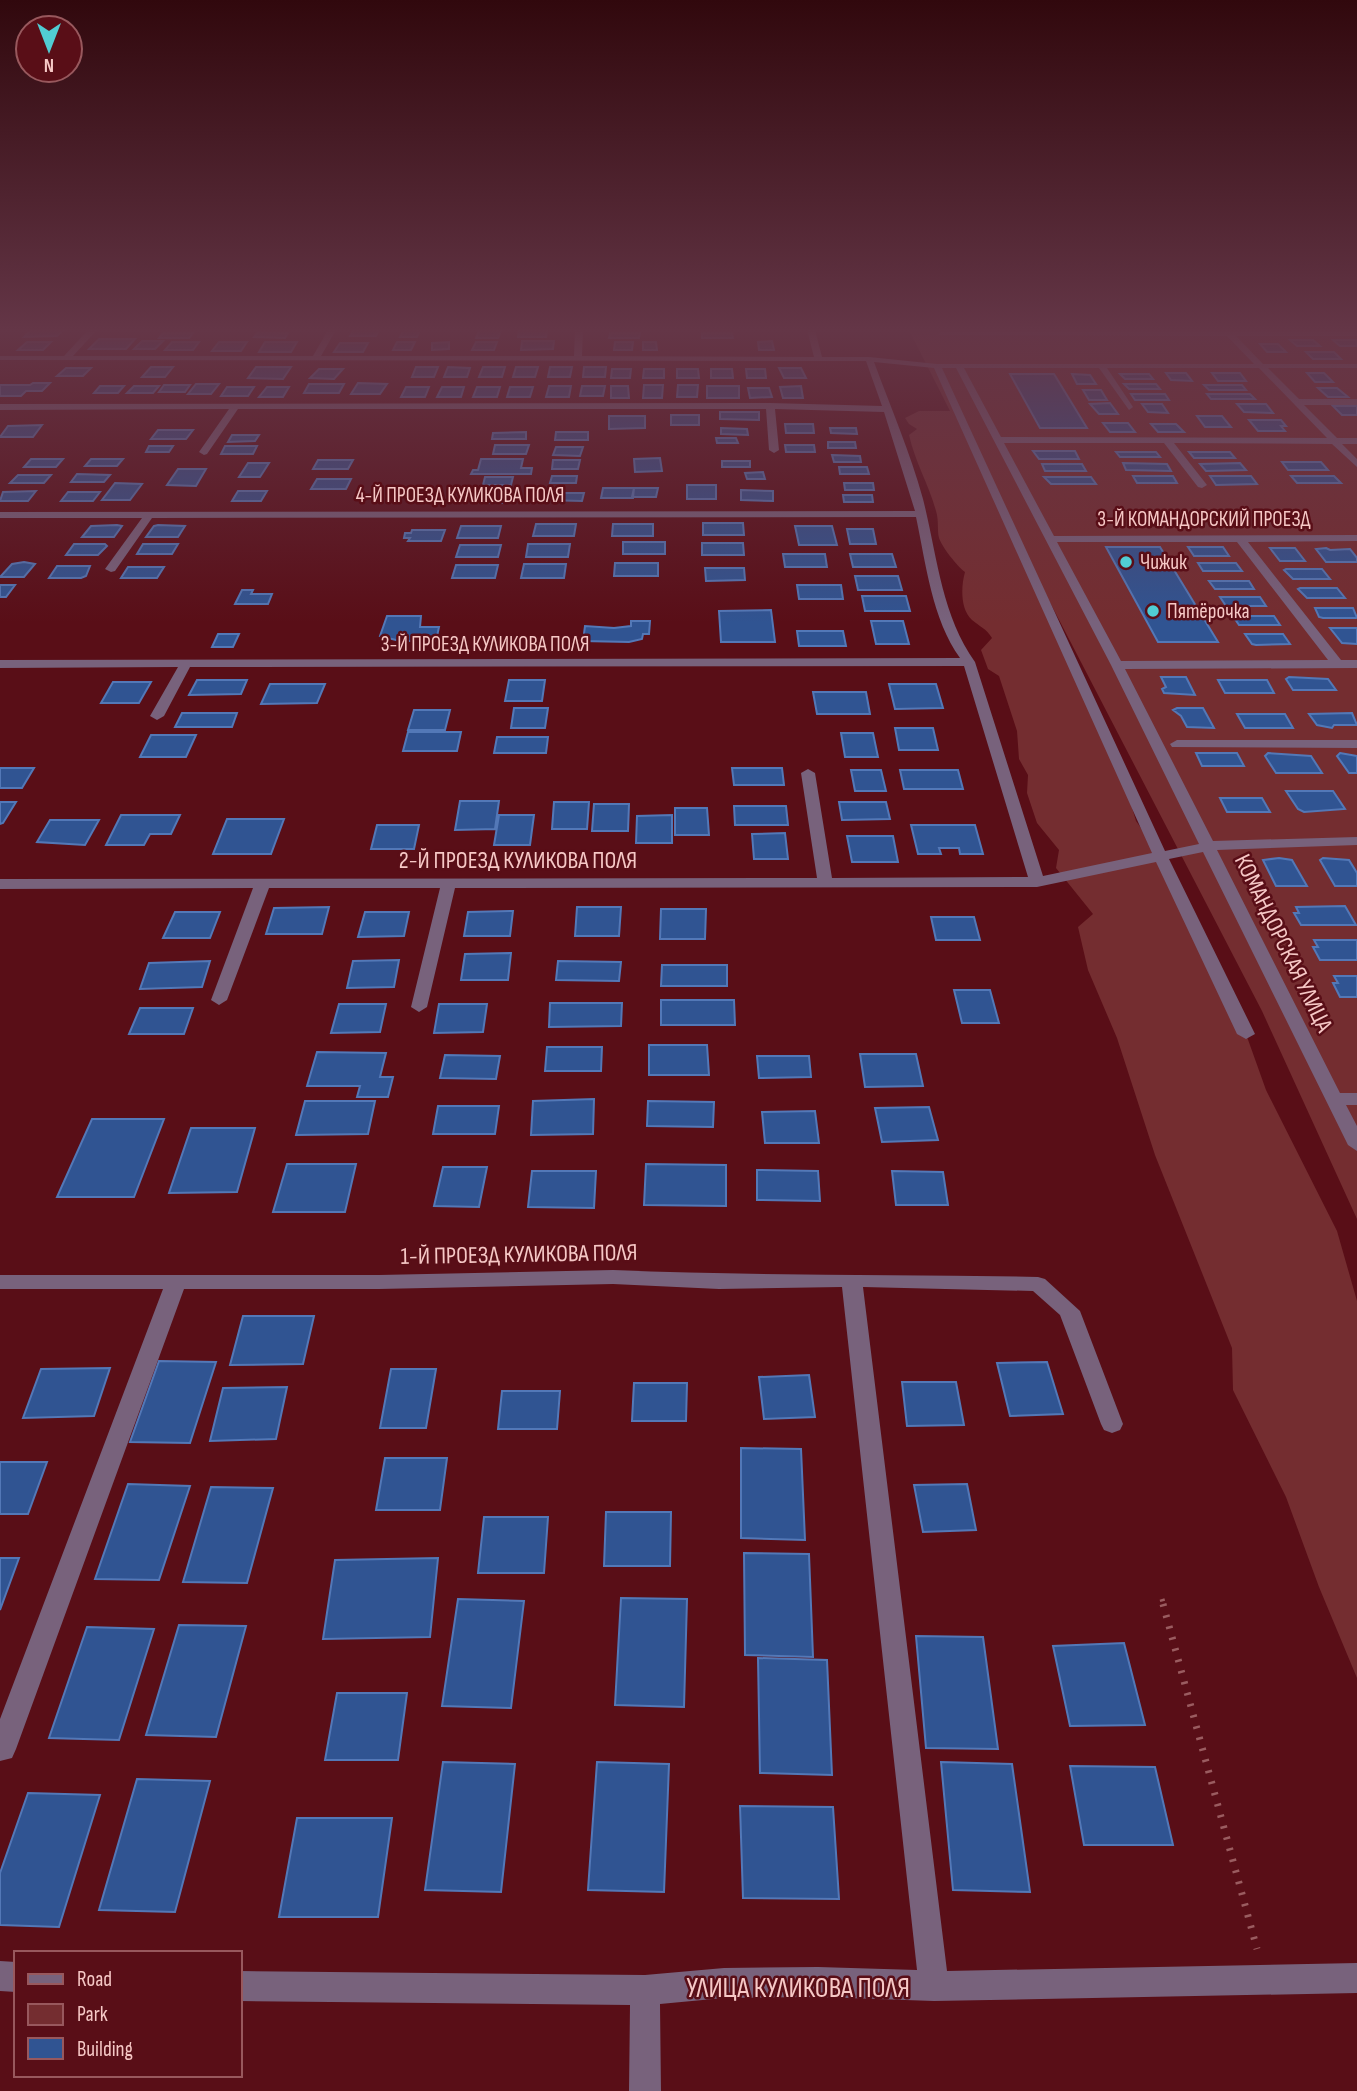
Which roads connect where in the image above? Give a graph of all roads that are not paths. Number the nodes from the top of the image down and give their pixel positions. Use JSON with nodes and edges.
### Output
{"nodes":[{"id":1,"x":221,"y":428,"type":"edge"},
{"id":2,"x":772,"y":428,"type":"edge"},
{"id":3,"x":893,"y":428,"type":"edge"},
{"id":4,"x":965,"y":428,"type":"edge"},
{"id":5,"x":992,"y":428,"type":"edge"},
{"id":6,"x":1321,"y":428,"type":"edge"},
{"id":7,"x":999,"y":440,"type":"junction"},
{"id":8,"x":1334,"y":441,"type":"junction"},
{"id":9,"x":1357,"y":441,"type":"edge"},
{"id":10,"x":1168,"y":442,"type":"junction"},
{"id":11,"x":774,"y":450,"type":"dead end"},
{"id":12,"x":204,"y":452,"type":"dead end"},
{"id":13,"x":1357,"y":464,"type":"edge"},
{"id":14,"x":1202,"y":485,"type":"dead end"},
{"id":15,"x":920,"y":514,"type":"junction"},
{"id":16,"x":0,"y":515,"type":"edge"},
{"id":17,"x":149,"y":515,"type":"junction"},
{"id":18,"x":1051,"y":538,"type":"junction"},
{"id":19,"x":1240,"y":538,"type":"junction"},
{"id":20,"x":1357,"y":538,"type":"edge"},
{"id":21,"x":111,"y":569,"type":"dead end"},
{"id":22,"x":969,"y":662,"type":"junction"},
{"id":23,"x":0,"y":664,"type":"edge"},
{"id":24,"x":186,"y":664,"type":"junction"},
{"id":25,"x":1337,"y":664,"type":"junction"},
{"id":26,"x":1357,"y":664,"type":"edge"},
{"id":27,"x":1117,"y":665,"type":"junction"},
{"id":28,"x":157,"y":716,"type":"dead end"},
{"id":29,"x":1177,"y":744,"type":"dead end"},
{"id":30,"x":1357,"y":744,"type":"edge"},
{"id":31,"x":808,"y":773,"type":"dead end"},
{"id":32,"x":1357,"y":841,"type":"edge"},
{"id":33,"x":1209,"y":846,"type":"junction"},
{"id":34,"x":1160,"y":855,"type":"junction"},
{"id":35,"x":825,"y":882,"type":"junction"},
{"id":36,"x":263,"y":883,"type":"junction"},
{"id":37,"x":449,"y":883,"type":"junction"},
{"id":38,"x":1037,"y":883,"type":"junction"},
{"id":39,"x":0,"y":884,"type":"edge"},
{"id":40,"x":219,"y":1000,"type":"dead end"},
{"id":41,"x":419,"y":1007,"type":"dead end"},
{"id":42,"x":1247,"y":1034,"type":"dead end"},
{"id":43,"x":1334,"y":1099,"type":"junction"},
{"id":44,"x":1357,"y":1099,"type":"edge"},
{"id":45,"x":1357,"y":1145,"type":"edge"},
{"id":46,"x":852,"y":1280,"type":"junction"},
{"id":47,"x":0,"y":1282,"type":"edge"},
{"id":48,"x":176,"y":1282,"type":"junction"},
{"id":49,"x":1112,"y":1424,"type":"dead end"},
{"id":50,"x":2,"y":1749,"type":"edge"},
{"id":51,"x":1357,"y":1978,"type":"edge"},
{"id":52,"x":242,"y":1986,"type":"edge"},
{"id":53,"x":934,"y":1986,"type":"junction"},
{"id":54,"x":645,"y":1990,"type":"junction"},
{"id":55,"x":645,"y":2091,"type":"edge"}],
"edges":[{"from":1,"to":12,"type":"street"},
{"from":2,"to":11,"type":"street"},
{"from":3,"to":15,"type":"street"},
{"from":4,"to":34,"type":"street"},
{"from":5,"to":7,"type":"street","name":"КОМАНДОРСКАЯ УЛИЦА"},
{"from":6,"to":8,"type":"street"},
{"from":7,"to":10,"type":"street"},
{"from":7,"to":18,"type":"street","name":"КОМАНДОРСКАЯ УЛИЦА"},
{"from":8,"to":9,"type":"street"},
{"from":8,"to":10,"type":"street"},
{"from":8,"to":13,"type":"street"},
{"from":10,"to":14,"type":"street"},
{"from":15,"to":17,"type":"street","name":"4-Й ПРОЕЗД КУЛИКОВА ПОЛЯ"},
{"from":15,"to":22,"type":"street"},
{"from":16,"to":17,"type":"street","name":"4-Й ПРОЕЗД КУЛИКОВА ПОЛЯ"},
{"from":17,"to":21,"type":"street"},
{"from":18,"to":19,"type":"street","name":"3-Й КОМАНДОРСКИЙ ПРОЕЗД"},
{"from":18,"to":27,"type":"street","name":"КОМАНДОРСКАЯ УЛИЦА"},
{"from":19,"to":20,"type":"street","name":"3-Й КОМАНДОРСКИЙ ПРОЕЗД"},
{"from":19,"to":25,"type":"street"},
{"from":22,"to":24,"type":"street","name":"3-Й ПРОЕЗД КУЛИКОВА ПОЛЯ"},
{"from":22,"to":38,"type":"street"},
{"from":23,"to":24,"type":"street","name":"3-Й ПРОЕЗД КУЛИКОВА ПОЛЯ"},
{"from":24,"to":28,"type":"street"},
{"from":25,"to":26,"type":"street"},
{"from":25,"to":27,"type":"street"},
{"from":27,"to":33,"type":"street","name":"КОМАНДОРСКАЯ УЛИЦА"},
{"from":29,"to":30,"type":"street"},
{"from":31,"to":35,"type":"street"},
{"from":32,"to":33,"type":"street","name":"2-Й ПРОЕЗД КУЛИКОВА ПОЛЯ"},
{"from":33,"to":34,"type":"street","name":"2-Й ПРОЕЗД КУЛИКОВА ПОЛЯ"},
{"from":33,"to":43,"type":"street","name":"КОМАНДОРСКАЯ УЛИЦА"},
{"from":34,"to":38,"type":"street","name":"2-Й ПРОЕЗД КУЛИКОВА ПОЛЯ"},
{"from":34,"to":42,"type":"street"},
{"from":35,"to":37,"type":"street","name":"2-Й ПРОЕЗД КУЛИКОВА ПОЛЯ"},
{"from":35,"to":38,"type":"street","name":"2-Й ПРОЕЗД КУЛИКОВА ПОЛЯ"},
{"from":36,"to":37,"type":"street","name":"2-Й ПРОЕЗД КУЛИКОВА ПОЛЯ"},
{"from":36,"to":39,"type":"street","name":"2-Й ПРОЕЗД КУЛИКОВА ПОЛЯ"},
{"from":36,"to":40,"type":"street"},
{"from":37,"to":41,"type":"street"},
{"from":43,"to":44,"type":"street"},
{"from":43,"to":45,"type":"street","name":"КОМАНДОРСКАЯ УЛИЦА"},
{"from":46,"to":48,"type":"street","name":"1-Й ПРОЕЗД КУЛИКОВА ПОЛЯ"},
{"from":46,"to":49,"type":"street","name":"1-Й ПРОЕЗД КУЛИКОВА ПОЛЯ"},
{"from":46,"to":53,"type":"street"},
{"from":47,"to":48,"type":"street","name":"1-Й ПРОЕЗД КУЛИКОВА ПОЛЯ"},
{"from":48,"to":50,"type":"street"},
{"from":51,"to":53,"type":"street","name":"УЛИЦА КУЛИКОВА ПОЛЯ"},
{"from":52,"to":54,"type":"street","name":"УЛИЦА КУЛИКОВА ПОЛЯ"},
{"from":53,"to":54,"type":"street","name":"УЛИЦА КУЛИКОВА ПОЛЯ"},
{"from":54,"to":55,"type":"street"}]}
